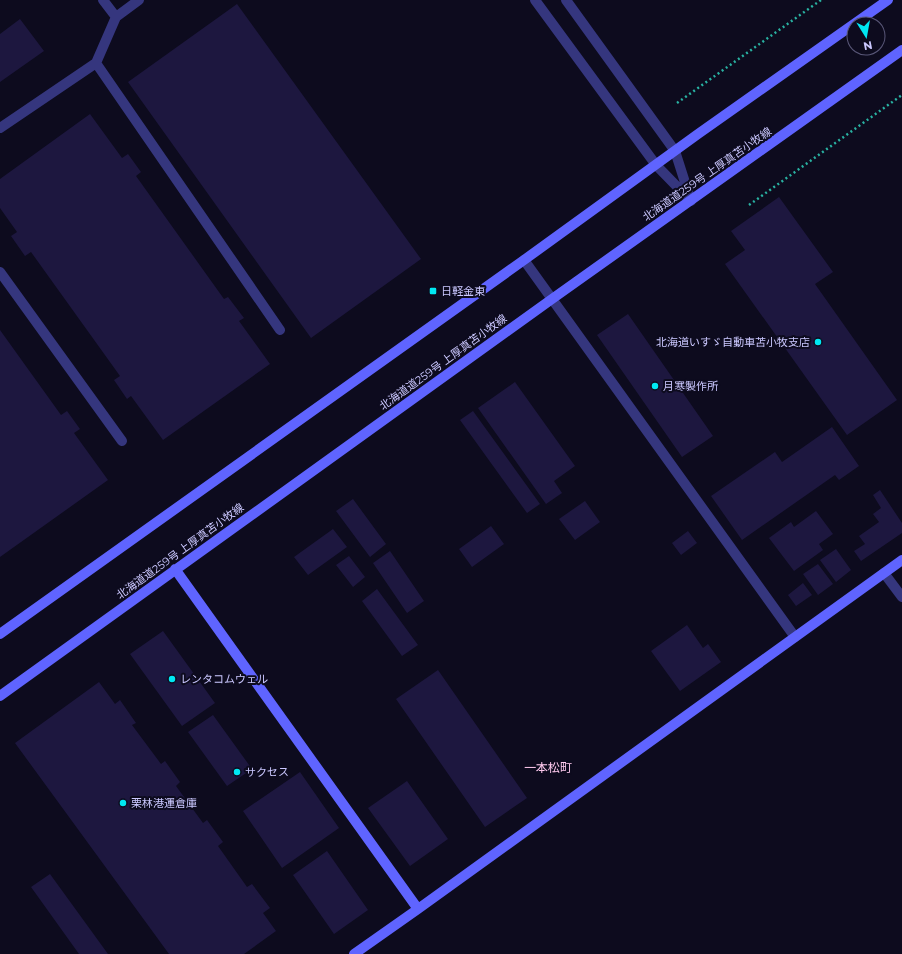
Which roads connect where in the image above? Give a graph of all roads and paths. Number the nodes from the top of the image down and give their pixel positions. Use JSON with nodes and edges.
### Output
{"nodes":[{"id":1,"x":103,"y":0,"type":"edge"},
{"id":2,"x":139,"y":0,"type":"edge"},
{"id":3,"x":535,"y":0,"type":"edge"},
{"id":4,"x":566,"y":0,"type":"edge"},
{"id":5,"x":821,"y":0,"type":"edge"},
{"id":6,"x":888,"y":0,"type":"edge"},
{"id":7,"x":116,"y":17,"type":"junction"},
{"id":8,"x":902,"y":50,"type":"edge"},
{"id":9,"x":96,"y":63,"type":"junction"},
{"id":10,"x":902,"y":95,"type":"edge"},
{"id":11,"x":677,"y":103,"type":"dead end"},
{"id":12,"x":0,"y":128,"type":"edge"},
{"id":13,"x":675,"y":152,"type":"junction"},
{"id":14,"x":656,"y":165,"type":"junction"},
{"id":15,"x":691,"y":201,"type":"junction"},
{"id":16,"x":748,"y":205,"type":"dead end"},
{"id":17,"x":524,"y":260,"type":"junction"},
{"id":18,"x":0,"y":272,"type":"edge"},
{"id":19,"x":552,"y":299,"type":"junction"},
{"id":20,"x":280,"y":330,"type":"dead end"},
{"id":21,"x":122,"y":440,"type":"dead end"},
{"id":22,"x":902,"y":560,"type":"edge"},
{"id":23,"x":176,"y":569,"type":"junction"},
{"id":24,"x":884,"y":573,"type":"junction"},
{"id":25,"x":902,"y":597,"type":"edge"},
{"id":26,"x":0,"y":634,"type":"edge"},
{"id":27,"x":795,"y":637,"type":"junction"},
{"id":28,"x":0,"y":696,"type":"edge"},
{"id":29,"x":418,"y":909,"type":"junction"},
{"id":30,"x":354,"y":954,"type":"edge"}],
"edges":[{"from":1,"to":7,"type":"street"},
{"from":2,"to":7,"type":"street"},
{"from":3,"to":14,"type":"street"},
{"from":4,"to":13,"type":"street"},
{"from":5,"to":11,"type":"path"},
{"from":6,"to":13,"type":"main road"},
{"from":7,"to":9,"type":"street"},
{"from":8,"to":15,"type":"main road","name":"北海道道259号 上厚真苫小牧線"},
{"from":9,"to":12,"type":"street"},
{"from":9,"to":20,"type":"street"},
{"from":10,"to":16,"type":"path"},
{"from":13,"to":14,"type":"main road"},
{"from":13,"to":15,"type":"street"},
{"from":14,"to":15,"type":"street"},
{"from":14,"to":17,"type":"main road"},
{"from":15,"to":19,"type":"main road","name":"北海道道259号 上厚真苫小牧線"},
{"from":17,"to":19,"type":"street"},
{"from":17,"to":26,"type":"main road"},
{"from":18,"to":21,"type":"street"},
{"from":19,"to":23,"type":"main road","name":"北海道道259号 上厚真苫小牧線"},
{"from":19,"to":27,"type":"street"},
{"from":22,"to":24,"type":"main road"},
{"from":23,"to":28,"type":"main road","name":"北海道道259号 上厚真苫小牧線"},
{"from":23,"to":29,"type":"main road"},
{"from":24,"to":25,"type":"street"},
{"from":24,"to":27,"type":"main road"},
{"from":27,"to":29,"type":"main road"},
{"from":29,"to":30,"type":"main road"}]}
